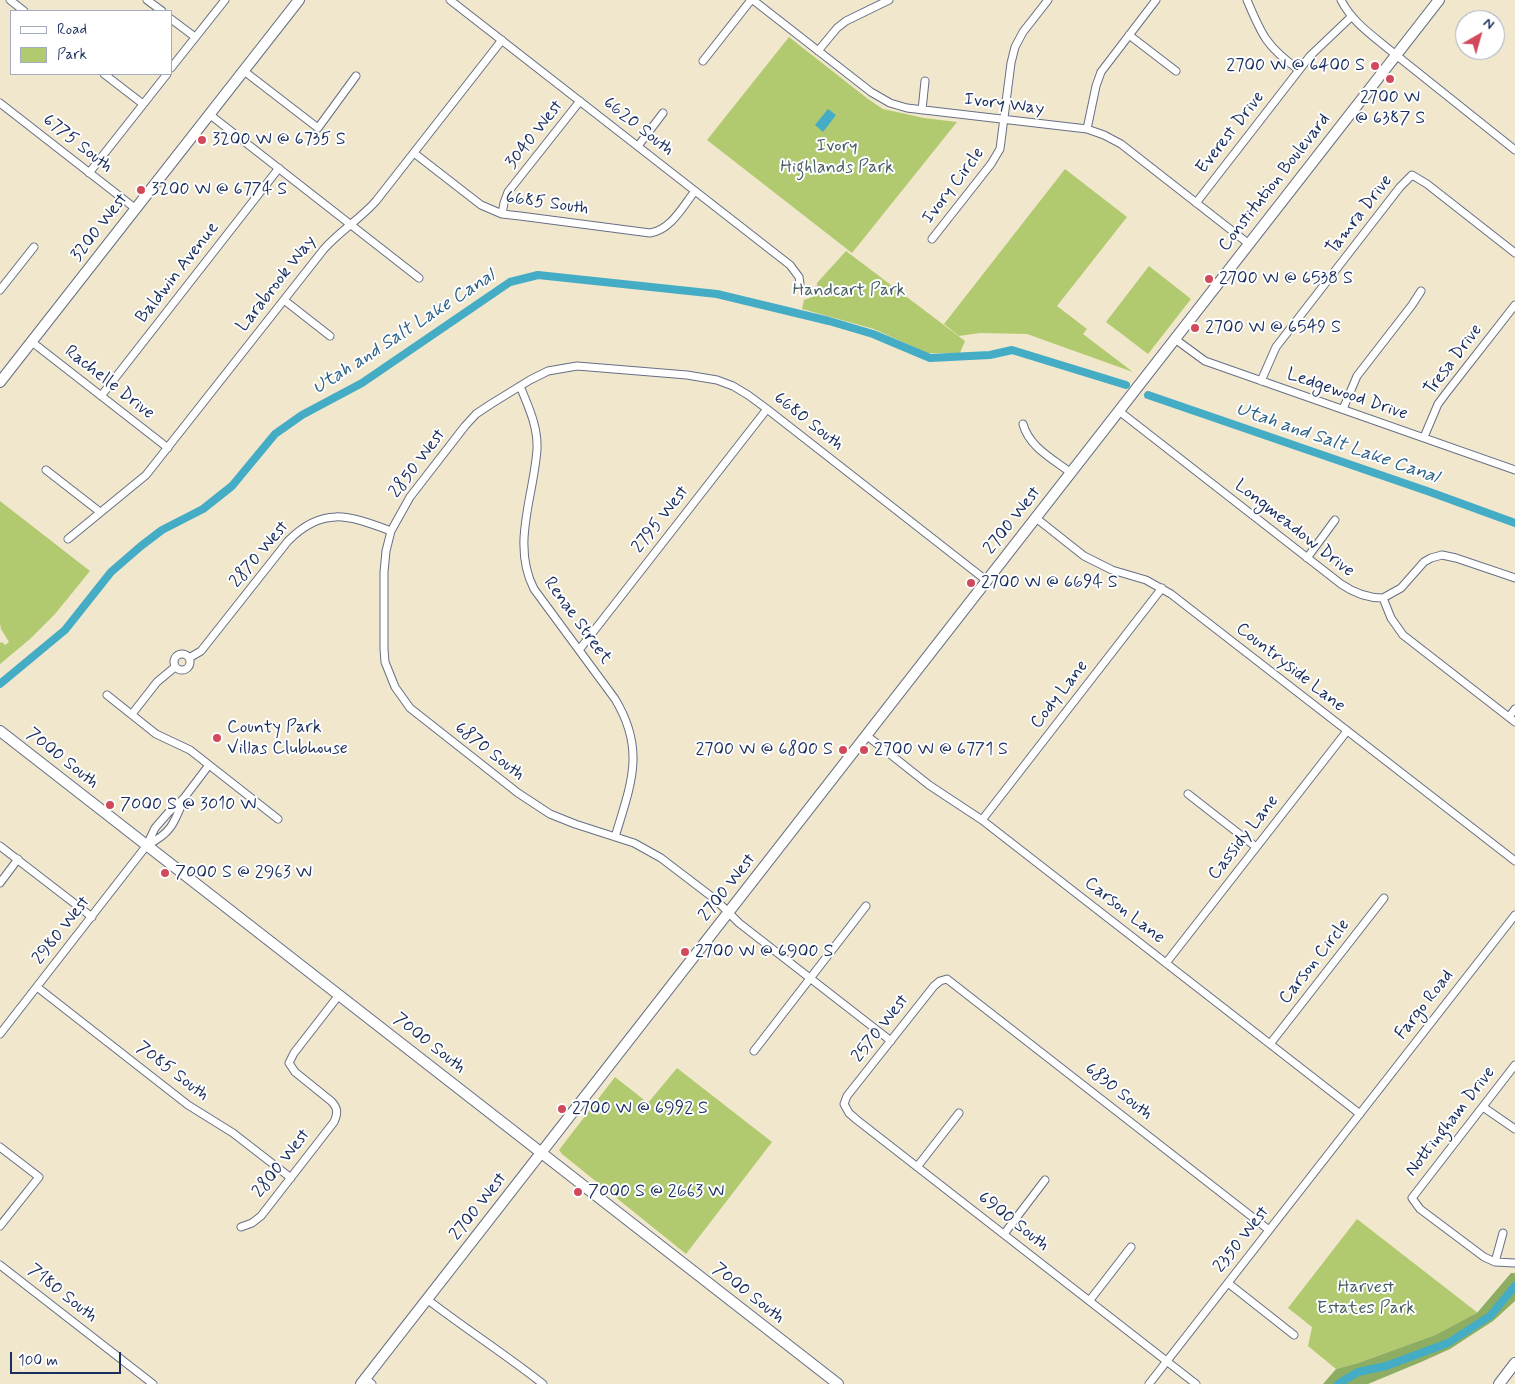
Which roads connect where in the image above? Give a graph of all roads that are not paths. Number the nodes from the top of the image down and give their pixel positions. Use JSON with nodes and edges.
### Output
{"nodes":[{"id":1,"x":10,"y":0,"type":"edge"},
{"id":2,"x":148,"y":0,"type":"edge"},
{"id":3,"x":225,"y":0,"type":"edge"},
{"id":4,"x":299,"y":0,"type":"edge"},
{"id":5,"x":450,"y":0,"type":"edge"},
{"id":6,"x":752,"y":0,"type":"edge"},
{"id":7,"x":889,"y":0,"type":"edge"},
{"id":8,"x":1048,"y":0,"type":"edge"},
{"id":9,"x":1156,"y":0,"type":"edge"},
{"id":10,"x":1247,"y":0,"type":"edge"},
{"id":11,"x":1341,"y":0,"type":"edge"},
{"id":12,"x":1439,"y":0,"type":"edge"},
{"id":13,"x":23,"y":10,"type":"edge"},
{"id":14,"x":161,"y":10,"type":"edge"},
{"id":15,"x":1352,"y":17,"type":"junction"},
{"id":16,"x":172,"y":20,"type":"edge"},
{"id":17,"x":1129,"y":35,"type":"junction"},
{"id":18,"x":195,"y":37,"type":"junction"},
{"id":19,"x":502,"y":40,"type":"junction"},
{"id":20,"x":818,"y":51,"type":"junction"},
{"id":21,"x":1396,"y":56,"type":"junction"},
{"id":22,"x":703,"y":61,"type":"dead end"},
{"id":23,"x":172,"y":67,"type":"edge"},
{"id":24,"x":1299,"y":70,"type":"junction"},
{"id":25,"x":244,"y":71,"type":"junction"},
{"id":26,"x":1176,"y":71,"type":"dead end"},
{"id":27,"x":105,"y":75,"type":"edge"},
{"id":28,"x":166,"y":75,"type":"edge"},
{"id":29,"x":356,"y":76,"type":"dead end"},
{"id":30,"x":925,"y":80,"type":"dead end"},
{"id":31,"x":580,"y":101,"type":"junction"},
{"id":32,"x":0,"y":103,"type":"edge"},
{"id":33,"x":143,"y":104,"type":"junction"},
{"id":34,"x":922,"y":110,"type":"junction"},
{"id":35,"x":664,"y":113,"type":"dead end"},
{"id":36,"x":209,"y":114,"type":"junction"},
{"id":37,"x":1004,"y":120,"type":"junction"},
{"id":38,"x":1087,"y":129,"type":"junction"},
{"id":39,"x":638,"y":146,"type":"junction"},
{"id":40,"x":1515,"y":150,"type":"edge"},
{"id":41,"x":414,"y":153,"type":"junction"},
{"id":42,"x":279,"y":168,"type":"junction"},
{"id":43,"x":89,"y":172,"type":"junction"},
{"id":44,"x":695,"y":191,"type":"junction"},
{"id":45,"x":1196,"y":203,"type":"junction"},
{"id":46,"x":136,"y":209,"type":"junction"},
{"id":47,"x":502,"y":214,"type":"junction"},
{"id":48,"x":350,"y":224,"type":"junction"},
{"id":49,"x":932,"y":239,"type":"dead end"},
{"id":50,"x":1249,"y":244,"type":"junction"},
{"id":51,"x":34,"y":247,"type":"dead end"},
{"id":52,"x":1515,"y":253,"type":"edge"},
{"id":53,"x":420,"y":278,"type":"dead end"},
{"id":54,"x":800,"y":284,"type":"dead end"},
{"id":55,"x":0,"y":290,"type":"edge"},
{"id":56,"x":1421,"y":291,"type":"dead end"},
{"id":57,"x":284,"y":300,"type":"junction"},
{"id":58,"x":1515,"y":305,"type":"edge"},
{"id":59,"x":330,"y":336,"type":"dead end"},
{"id":60,"x":1175,"y":339,"type":"junction"},
{"id":61,"x":32,"y":342,"type":"junction"},
{"id":62,"x":577,"y":366,"type":"joint"},
{"id":63,"x":1261,"y":381,"type":"junction"},
{"id":64,"x":0,"y":382,"type":"edge"},
{"id":65,"x":520,"y":386,"type":"junction"},
{"id":66,"x":101,"y":396,"type":"junction"},
{"id":67,"x":767,"y":408,"type":"junction"},
{"id":68,"x":1343,"y":410,"type":"junction"},
{"id":69,"x":1120,"y":411,"type":"junction"},
{"id":70,"x":1023,"y":424,"type":"dead end"},
{"id":71,"x":1424,"y":437,"type":"junction"},
{"id":72,"x":168,"y":448,"type":"junction"},
{"id":73,"x":46,"y":470,"type":"dead end"},
{"id":74,"x":1515,"y":470,"type":"edge"},
{"id":75,"x":1071,"y":473,"type":"junction"},
{"id":76,"x":100,"y":512,"type":"junction"},
{"id":77,"x":1036,"y":518,"type":"junction"},
{"id":78,"x":1335,"y":520,"type":"dead end"},
{"id":79,"x":391,"y":531,"type":"junction"},
{"id":80,"x":68,"y":539,"type":"dead end"},
{"id":81,"x":1307,"y":558,"type":"junction"},
{"id":82,"x":1515,"y":578,"type":"edge"},
{"id":83,"x":987,"y":581,"type":"junction"},
{"id":84,"x":1162,"y":588,"type":"junction"},
{"id":85,"x":1383,"y":598,"type":"junction"},
{"id":86,"x":384,"y":649,"type":"joint"},
{"id":87,"x":579,"y":650,"type":"junction"},
{"id":88,"x":188,"y":658,"type":"junction"},
{"id":89,"x":175,"y":667,"type":"junction"},
{"id":90,"x":107,"y":695,"type":"dead end"},
{"id":91,"x":1515,"y":709,"type":"edge"},
{"id":92,"x":132,"y":714,"type":"junction"},
{"id":93,"x":1512,"y":719,"type":"edge"},
{"id":94,"x":0,"y":731,"type":"edge"},
{"id":95,"x":1347,"y":731,"type":"junction"},
{"id":96,"x":866,"y":735,"type":"junction"},
{"id":97,"x":209,"y":765,"type":"junction"},
{"id":98,"x":1188,"y":794,"type":"dead end"},
{"id":99,"x":184,"y":798,"type":"junction"},
{"id":100,"x":278,"y":819,"type":"dead end"},
{"id":101,"x":982,"y":820,"type":"junction"},
{"id":102,"x":615,"y":837,"type":"junction"},
{"id":103,"x":147,"y":845,"type":"junction"},
{"id":104,"x":0,"y":846,"type":"edge"},
{"id":105,"x":1256,"y":847,"type":"junction"},
{"id":106,"x":18,"y":860,"type":"junction"},
{"id":107,"x":1515,"y":861,"type":"edge"},
{"id":108,"x":0,"y":882,"type":"edge"},
{"id":109,"x":1384,"y":898,"type":"dead end"},
{"id":110,"x":866,"y":906,"type":"dead end"},
{"id":111,"x":729,"y":913,"type":"junction"},
{"id":112,"x":1515,"y":915,"type":"edge"},
{"id":113,"x":92,"y":917,"type":"junction"},
{"id":114,"x":1166,"y":963,"type":"junction"},
{"id":115,"x":810,"y":978,"type":"junction"},
{"id":116,"x":947,"y":979,"type":"joint"},
{"id":117,"x":37,"y":987,"type":"junction"},
{"id":118,"x":339,"y":994,"type":"junction"},
{"id":119,"x":0,"y":1033,"type":"edge"},
{"id":120,"x":891,"y":1041,"type":"junction"},
{"id":121,"x":1270,"y":1044,"type":"junction"},
{"id":122,"x":754,"y":1050,"type":"dead end"},
{"id":123,"x":1515,"y":1065,"type":"edge"},
{"id":124,"x":844,"y":1104,"type":"joint"},
{"id":125,"x":1483,"y":1106,"type":"junction"},
{"id":126,"x":959,"y":1113,"type":"dead end"},
{"id":127,"x":1360,"y":1114,"type":"junction"},
{"id":128,"x":1515,"y":1130,"type":"edge"},
{"id":129,"x":0,"y":1147,"type":"edge"},
{"id":130,"x":542,"y":1154,"type":"junction"},
{"id":131,"x":918,"y":1167,"type":"junction"},
{"id":132,"x":291,"y":1178,"type":"junction"},
{"id":133,"x":1045,"y":1180,"type":"dead end"},
{"id":134,"x":0,"y":1226,"type":"edge"},
{"id":135,"x":241,"y":1227,"type":"dead end"},
{"id":136,"x":1269,"y":1230,"type":"junction"},
{"id":137,"x":1503,"y":1233,"type":"dead end"},
{"id":138,"x":1004,"y":1234,"type":"junction"},
{"id":139,"x":1131,"y":1247,"type":"dead end"},
{"id":140,"x":1495,"y":1262,"type":"junction"},
{"id":141,"x":1515,"y":1263,"type":"edge"},
{"id":142,"x":0,"y":1265,"type":"edge"},
{"id":143,"x":1228,"y":1284,"type":"junction"},
{"id":144,"x":428,"y":1300,"type":"junction"},
{"id":145,"x":1090,"y":1300,"type":"junction"},
{"id":146,"x":1294,"y":1335,"type":"dead end"},
{"id":147,"x":1167,"y":1361,"type":"junction"},
{"id":148,"x":1515,"y":1363,"type":"edge"},
{"id":149,"x":366,"y":1382,"type":"edge"},
{"id":150,"x":152,"y":1384,"type":"edge"},
{"id":151,"x":543,"y":1384,"type":"edge"},
{"id":152,"x":838,"y":1384,"type":"edge"},
{"id":153,"x":1149,"y":1384,"type":"edge"},
{"id":154,"x":1196,"y":1384,"type":"edge"},
{"id":155,"x":1499,"y":1384,"type":"edge"}],
"edges":[{"from":1,"to":13,"type":"street"},
{"from":2,"to":14,"type":"street"},
{"from":3,"to":18,"type":"street"},
{"from":4,"to":25,"type":"main road","name":"3200 West"},
{"from":5,"to":19,"type":"street","name":"6620 South"},
{"from":6,"to":20,"type":"street","name":"Ivory Way"},
{"from":6,"to":22,"type":"street"},
{"from":7,"to":20,"type":"street"},
{"from":8,"to":37,"type":"street","name":"Ivory Circle"},
{"from":9,"to":17,"type":"street"},
{"from":10,"to":24,"type":"street"},
{"from":11,"to":15,"type":"street"},
{"from":12,"to":21,"type":"main road","name":"Constitution Boulevard"},
{"from":15,"to":21,"type":"street"},
{"from":15,"to":24,"type":"street","name":"Everest Drive"},
{"from":16,"to":18,"type":"street"},
{"from":17,"to":26,"type":"street"},
{"from":17,"to":38,"type":"street"},
{"from":18,"to":23,"type":"street"},
{"from":19,"to":31,"type":"street","name":"6620 South"},
{"from":19,"to":41,"type":"street","name":"Larabrook Way"},
{"from":20,"to":34,"type":"street","name":"Ivory Way"},
{"from":21,"to":40,"type":"street"},
{"from":21,"to":50,"type":"main road","name":"Constitution Boulevard"},
{"from":24,"to":45,"type":"street","name":"Everest Drive"},
{"from":25,"to":29,"type":"street"},
{"from":25,"to":36,"type":"main road","name":"3200 West"},
{"from":27,"to":33,"type":"street"},
{"from":28,"to":33,"type":"street"},
{"from":30,"to":34,"type":"street"},
{"from":31,"to":39,"type":"street","name":"6620 South"},
{"from":31,"to":47,"type":"street","name":"3040 West"},
{"from":32,"to":43,"type":"street","name":"6775 South"},
{"from":33,"to":43,"type":"street"},
{"from":34,"to":37,"type":"street","name":"Ivory Way"},
{"from":35,"to":39,"type":"street"},
{"from":36,"to":42,"type":"street"},
{"from":36,"to":46,"type":"main road","name":"3200 West"},
{"from":37,"to":38,"type":"street","name":"Ivory Way"},
{"from":37,"to":49,"type":"street","name":"Ivory Circle"},
{"from":38,"to":45,"type":"street","name":"Ivory Way"},
{"from":39,"to":44,"type":"street","name":"6620 South"},
{"from":41,"to":47,"type":"street","name":"6685 South"},
{"from":41,"to":48,"type":"street","name":"Larabrook Way"},
{"from":42,"to":48,"type":"street"},
{"from":42,"to":66,"type":"street","name":"Baldwin Avenue"},
{"from":43,"to":46,"type":"street","name":"6775 South"},
{"from":44,"to":47,"type":"street","name":"6685 South"},
{"from":44,"to":54,"type":"street","name":"6620 South"},
{"from":45,"to":50,"type":"street","name":"Ivory Way"},
{"from":46,"to":61,"type":"main road","name":"3200 West"},
{"from":48,"to":53,"type":"street"},
{"from":48,"to":57,"type":"street","name":"Larabrook Way"},
{"from":50,"to":60,"type":"main road","name":"Constitution Boulevard"},
{"from":51,"to":55,"type":"street"},
{"from":52,"to":63,"type":"street","name":"Tamra Drive"},
{"from":56,"to":68,"type":"street"},
{"from":57,"to":59,"type":"street"},
{"from":57,"to":72,"type":"street","name":"Larabrook Way"},
{"from":58,"to":71,"type":"street","name":"Tresa Drive"},
{"from":60,"to":63,"type":"street","name":"Ledgewood Drive"},
{"from":60,"to":69,"type":"main road","name":"Constitution Boulevard"},
{"from":61,"to":64,"type":"main road","name":"3200 West"},
{"from":61,"to":66,"type":"street","name":"Rachelle Drive"},
{"from":62,"to":65,"type":"street","name":"2850 West"},
{"from":62,"to":67,"type":"street","name":"6680 South"},
{"from":63,"to":68,"type":"street","name":"Ledgewood Drive"},
{"from":65,"to":79,"type":"street","name":"2850 West"},
{"from":65,"to":87,"type":"street","name":"Renae Street"},
{"from":66,"to":72,"type":"street","name":"Rachelle Drive"},
{"from":67,"to":83,"type":"street","name":"6680 South"},
{"from":67,"to":87,"type":"street","name":"2795 West"},
{"from":68,"to":71,"type":"street","name":"Ledgewood Drive"},
{"from":69,"to":75,"type":"main road","name":"2700 West"},
{"from":69,"to":81,"type":"street","name":"Longmeadow Drive"},
{"from":70,"to":75,"type":"street"},
{"from":71,"to":74,"type":"street","name":"Ledgewood Drive"},
{"from":72,"to":76,"type":"street","name":"Larabrook Way"},
{"from":73,"to":76,"type":"street"},
{"from":75,"to":77,"type":"main road","name":"2700 West"},
{"from":76,"to":80,"type":"street","name":"Larabrook Way"},
{"from":77,"to":83,"type":"main road","name":"2700 West"},
{"from":77,"to":84,"type":"street","name":"Countryside Lane"},
{"from":78,"to":81,"type":"street"},
{"from":79,"to":86,"type":"street","name":"2850 West"},
{"from":79,"to":88,"type":"street","name":"2870 West"},
{"from":81,"to":85,"type":"street","name":"Longmeadow Drive"},
{"from":82,"to":85,"type":"street"},
{"from":83,"to":96,"type":"main road","name":"2700 West"},
{"from":84,"to":95,"type":"street","name":"Countryside Lane"},
{"from":84,"to":101,"type":"street","name":"Cody Lane"},
{"from":85,"to":93,"type":"street"},
{"from":86,"to":102,"type":"street","name":"6870 South"},
{"from":87,"to":102,"type":"street","name":"Renae Street"},
{"from":88,"to":89,"type":"street"},
{"from":88,"to":89,"type":"street"},
{"from":89,"to":92,"type":"street"},
{"from":90,"to":92,"type":"street"},
{"from":91,"to":93,"type":"street"},
{"from":92,"to":97,"type":"street"},
{"from":94,"to":103,"type":"main road","name":"7000 South"},
{"from":95,"to":105,"type":"street","name":"Cassidy Lane"},
{"from":95,"to":107,"type":"street","name":"Countryside Lane"},
{"from":96,"to":101,"type":"street","name":"Carson Lane"},
{"from":96,"to":111,"type":"main road","name":"2700 West"},
{"from":97,"to":99,"type":"street","name":"2980 West"},
{"from":97,"to":100,"type":"street"},
{"from":98,"to":105,"type":"street"},
{"from":99,"to":103,"type":"street","name":"2980 West"},
{"from":99,"to":103,"type":"street","name":"2980 West"},
{"from":101,"to":114,"type":"street","name":"Carson Lane"},
{"from":102,"to":111,"type":"street","name":"6870 South"},
{"from":103,"to":113,"type":"street","name":"2980 West"},
{"from":103,"to":118,"type":"main road","name":"7000 South"},
{"from":104,"to":106,"type":"street"},
{"from":105,"to":114,"type":"street","name":"Cassidy Lane"},
{"from":106,"to":108,"type":"street"},
{"from":106,"to":113,"type":"street"},
{"from":109,"to":121,"type":"street","name":"Carson Circle"},
{"from":110,"to":115,"type":"street"},
{"from":111,"to":115,"type":"street","name":"6870 South"},
{"from":111,"to":130,"type":"main road","name":"2700 West"},
{"from":112,"to":127,"type":"street","name":"Fargo Road"},
{"from":113,"to":117,"type":"street","name":"2980 West"},
{"from":114,"to":121,"type":"street","name":"Carson Lane"},
{"from":115,"to":120,"type":"street","name":"6870 South"},
{"from":115,"to":122,"type":"street"},
{"from":116,"to":120,"type":"street","name":"2570 West"},
{"from":116,"to":136,"type":"street","name":"6830 South"},
{"from":117,"to":119,"type":"street","name":"2980 West"},
{"from":117,"to":132,"type":"street","name":"7085 South"},
{"from":118,"to":130,"type":"main road","name":"7000 South"},
{"from":118,"to":132,"type":"street","name":"2800 West"},
{"from":120,"to":124,"type":"street","name":"2570 West"},
{"from":121,"to":127,"type":"street","name":"Carson Lane"},
{"from":123,"to":125,"type":"street","name":"Nottingham Drive"},
{"from":124,"to":131,"type":"street","name":"6900 South"},
{"from":125,"to":128,"type":"street"},
{"from":125,"to":140,"type":"street","name":"Nottingham Drive"},
{"from":126,"to":131,"type":"street"},
{"from":127,"to":136,"type":"street","name":"2350 West"},
{"from":129,"to":134,"type":"street"},
{"from":130,"to":144,"type":"main road","name":"2700 West"},
{"from":130,"to":152,"type":"main road","name":"7000 South"},
{"from":131,"to":138,"type":"street","name":"6900 South"},
{"from":132,"to":135,"type":"street","name":"2800 West"},
{"from":133,"to":138,"type":"street"},
{"from":136,"to":143,"type":"street","name":"2350 West"},
{"from":137,"to":140,"type":"street"},
{"from":138,"to":145,"type":"street","name":"6900 South"},
{"from":139,"to":145,"type":"street"},
{"from":140,"to":141,"type":"street"},
{"from":142,"to":150,"type":"street","name":"7180 South"},
{"from":143,"to":146,"type":"street"},
{"from":143,"to":147,"type":"street","name":"2350 West"},
{"from":144,"to":149,"type":"main road","name":"2700 West"},
{"from":144,"to":151,"type":"street"},
{"from":145,"to":147,"type":"street","name":"6900 South"},
{"from":147,"to":153,"type":"street","name":"2350 West"},
{"from":147,"to":154,"type":"street","name":"6900 South"},
{"from":148,"to":155,"type":"main road"}]}
